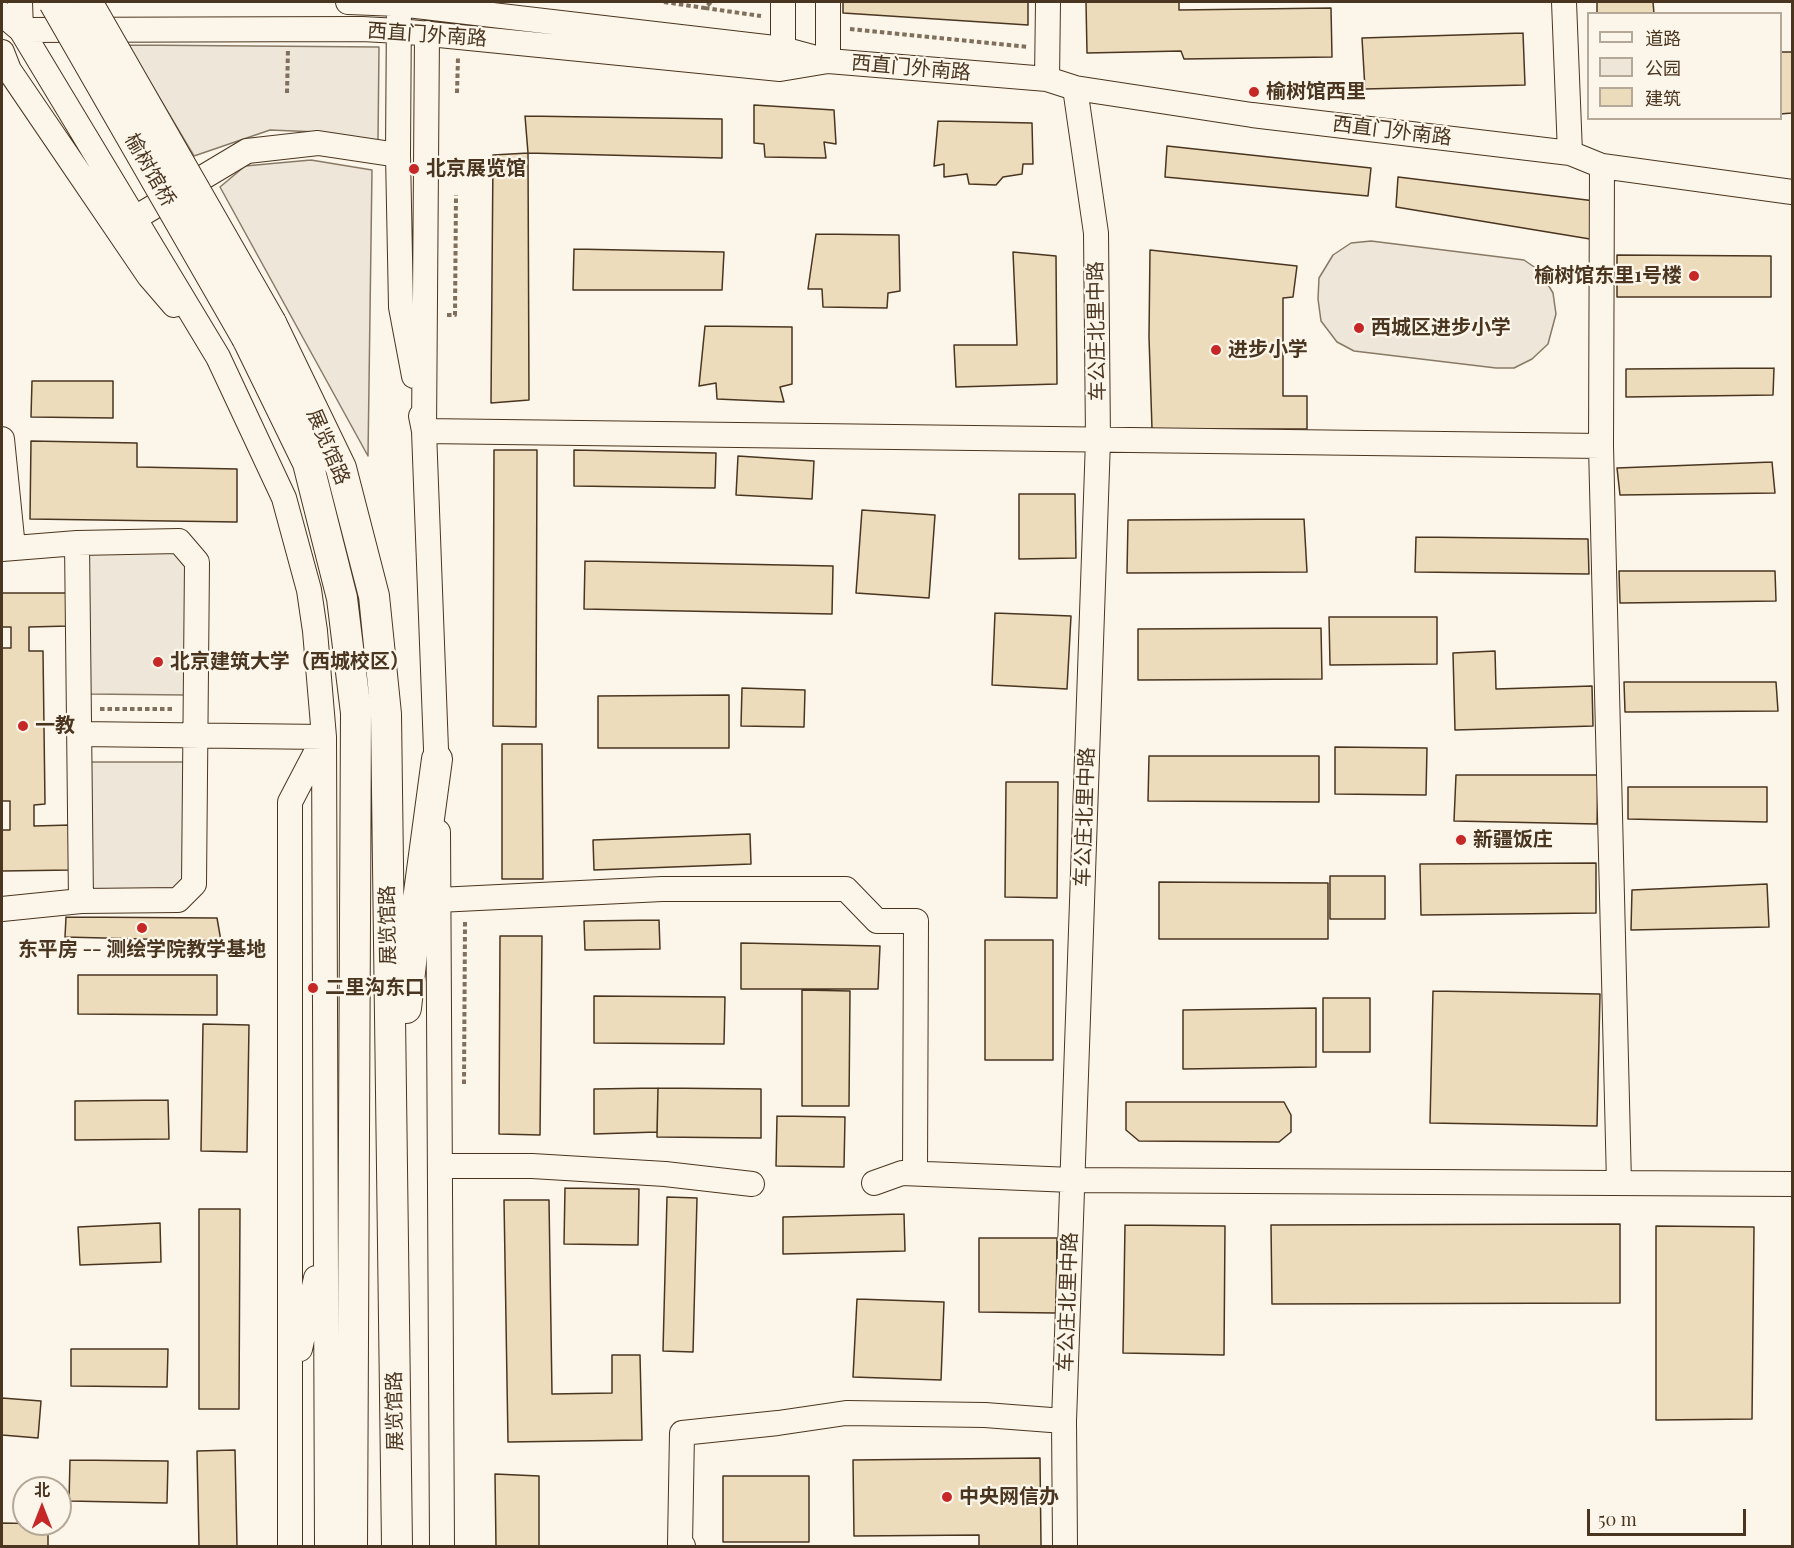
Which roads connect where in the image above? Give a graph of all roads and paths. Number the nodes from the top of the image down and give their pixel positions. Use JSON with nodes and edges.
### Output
{"nodes":[{"id":1,"x":20,"y":2,"type":"edge"},
{"id":2,"x":54,"y":2,"type":"edge"},
{"id":3,"x":87,"y":2,"type":"edge"},
{"id":4,"x":348,"y":2,"type":"edge"},
{"id":5,"x":664,"y":2,"type":"edge"},
{"id":6,"x":711,"y":2,"type":"edge"},
{"id":7,"x":783,"y":2,"type":"edge"},
{"id":8,"x":828,"y":2,"type":"edge"},
{"id":9,"x":1048,"y":2,"type":"edge"},
{"id":10,"x":1563,"y":2,"type":"edge"},
{"id":11,"x":399,"y":4,"type":"junction"},
{"id":12,"x":2,"y":14,"type":"edge"},
{"id":13,"x":848,"y":29,"type":"dead end"},
{"id":14,"x":21,"y":30,"type":"junction"},
{"id":15,"x":288,"y":30,"type":"junction"},
{"id":16,"x":399,"y":31,"type":"junction"},
{"id":17,"x":427,"y":33,"type":"junction"},
{"id":18,"x":458,"y":36,"type":"junction"},
{"id":19,"x":1047,"y":48,"type":"junction"},
{"id":20,"x":2,"y":52,"type":"edge"},
{"id":21,"x":782,"y":59,"type":"junction"},
{"id":22,"x":828,"y":61,"type":"junction"},
{"id":23,"x":1047,"y":80,"type":"junction"},
{"id":24,"x":1076,"y":88,"type":"junction"},
{"id":25,"x":287,"y":93,"type":"dead end"},
{"id":26,"x":457,"y":93,"type":"dead end"},
{"id":27,"x":1569,"y":153,"type":"junction"},
{"id":28,"x":398,"y":155,"type":"junction"},
{"id":29,"x":1602,"y":166,"type":"junction"},
{"id":30,"x":1792,"y":192,"type":"edge"},
{"id":31,"x":456,"y":195,"type":"dead end"},
{"id":32,"x":135,"y":218,"type":"junction"},
{"id":33,"x":425,"y":314,"type":"junction"},
{"id":34,"x":259,"y":331,"type":"junction"},
{"id":35,"x":218,"y":357,"type":"junction"},
{"id":36,"x":424,"y":431,"type":"junction"},
{"id":37,"x":2,"y":440,"type":"edge"},
{"id":38,"x":1098,"y":440,"type":"junction"},
{"id":39,"x":1601,"y":446,"type":"junction"},
{"id":40,"x":77,"y":543,"type":"junction"},
{"id":41,"x":8,"y":548,"type":"edge"},
{"id":42,"x":79,"y":709,"type":"junction"},
{"id":43,"x":195,"y":709,"type":"junction"},
{"id":44,"x":79,"y":734,"type":"junction"},
{"id":45,"x":195,"y":735,"type":"junction"},
{"id":46,"x":324,"y":737,"type":"junction"},
{"id":47,"x":437,"y":759,"type":"junction"},
{"id":48,"x":438,"y":900,"type":"junction"},
{"id":49,"x":81,"y":901,"type":"junction"},
{"id":50,"x":2,"y":909,"type":"edge"},
{"id":51,"x":465,"y":920,"type":"dead end"},
{"id":52,"x":464,"y":1086,"type":"dead end"},
{"id":53,"x":391,"y":1139,"type":"junction"},
{"id":54,"x":440,"y":1166,"type":"junction"},
{"id":55,"x":915,"y":1173,"type":"junction"},
{"id":56,"x":1072,"y":1180,"type":"junction"},
{"id":57,"x":874,"y":1183,"type":"dead end"},
{"id":58,"x":1619,"y":1183,"type":"junction"},
{"id":59,"x":752,"y":1184,"type":"dead end"},
{"id":60,"x":1792,"y":1184,"type":"edge"},
{"id":61,"x":326,"y":1234,"type":"junction"},
{"id":62,"x":290,"y":1394,"type":"junction"},
{"id":63,"x":1064,"y":1421,"type":"junction"},
{"id":64,"x":290,"y":1546,"type":"edge"},
{"id":65,"x":327,"y":1546,"type":"edge"},
{"id":66,"x":352,"y":1546,"type":"edge"},
{"id":67,"x":397,"y":1546,"type":"edge"},
{"id":68,"x":442,"y":1546,"type":"edge"},
{"id":69,"x":683,"y":1546,"type":"edge"},
{"id":70,"x":1065,"y":1546,"type":"edge"}],
"edges":[{"from":1,"to":14,"type":"street"},
{"from":2,"to":34,"type":"main road","name":"榆树馆桥","bridge":true},
{"from":3,"to":34,"type":"main road","name":"榆树馆桥","bridge":true},
{"from":4,"to":11,"type":"street","name":"西直门外南路"},
{"from":5,"to":6,"type":"path"},
{"from":7,"to":21,"type":"street"},
{"from":8,"to":22,"type":"street"},
{"from":9,"to":19,"type":"street"},
{"from":10,"to":27,"type":"street"},
{"from":11,"to":16,"type":"street"},
{"from":11,"to":21,"type":"street","name":"西直门外南路"},
{"from":12,"to":14,"type":"street"},
{"from":13,"to":19,"type":"path"},
{"from":14,"to":15,"type":"street","name":"西直门外南路"},
{"from":14,"to":32,"type":"street"},
{"from":15,"to":16,"type":"street","name":"西直门外南路"},
{"from":15,"to":25,"type":"path"},
{"from":16,"to":17,"type":"street","name":"西直门外南路"},
{"from":16,"to":28,"type":"street"},
{"from":17,"to":18,"type":"street","name":"西直门外南路"},
{"from":17,"to":33,"type":"street"},
{"from":18,"to":21,"type":"street","name":"西直门外南路"},
{"from":18,"to":26,"type":"path"},
{"from":19,"to":23,"type":"street"},
{"from":20,"to":35,"type":"street"},
{"from":21,"to":22,"type":"street","name":"西直门外南路"},
{"from":22,"to":23,"type":"street","name":"西直门外南路"},
{"from":23,"to":24,"type":"street","name":"西直门外南路"},
{"from":24,"to":27,"type":"street","name":"西直门外南路"},
{"from":24,"to":38,"type":"street","name":"车公庄北里中路"},
{"from":27,"to":29,"type":"street","name":"西直门外南路"},
{"from":28,"to":32,"type":"street"},
{"from":28,"to":36,"type":"street"},
{"from":29,"to":30,"type":"street","name":"西直门外南路"},
{"from":29,"to":39,"type":"street"},
{"from":31,"to":33,"type":"path"},
{"from":32,"to":35,"type":"street"},
{"from":33,"to":36,"type":"street"},
{"from":34,"to":53,"type":"main road","name":"展览馆路"},
{"from":34,"to":66,"type":"main road","name":"展览馆路"},
{"from":35,"to":46,"type":"street"},
{"from":36,"to":38,"type":"street"},
{"from":36,"to":47,"type":"street"},
{"from":37,"to":41,"type":"street"},
{"from":38,"to":39,"type":"street"},
{"from":38,"to":56,"type":"street","name":"车公庄北里中路"},
{"from":39,"to":58,"type":"street"},
{"from":40,"to":41,"type":"street"},
{"from":40,"to":42,"type":"street"},
{"from":40,"to":43,"type":"street"},
{"from":42,"to":43,"type":"path"},
{"from":42,"to":44,"type":"street"},
{"from":43,"to":45,"type":"street"},
{"from":44,"to":45,"type":"street"},
{"from":44,"to":49,"type":"street"},
{"from":45,"to":46,"type":"street"},
{"from":45,"to":49,"type":"street"},
{"from":46,"to":61,"type":"street"},
{"from":46,"to":62,"type":"street"},
{"from":47,"to":48,"type":"street"},
{"from":47,"to":53,"type":"main road"},
{"from":48,"to":54,"type":"street"},
{"from":48,"to":55,"type":"street"},
{"from":49,"to":50,"type":"street"},
{"from":51,"to":52,"type":"path"},
{"from":53,"to":67,"type":"main road","name":"展览馆路"},
{"from":54,"to":59,"type":"street"},
{"from":54,"to":68,"type":"street"},
{"from":55,"to":56,"type":"street"},
{"from":55,"to":57,"type":"street"},
{"from":56,"to":58,"type":"street"},
{"from":56,"to":63,"type":"street","name":"车公庄北里中路"},
{"from":58,"to":60,"type":"street"},
{"from":61,"to":62,"type":"street"},
{"from":61,"to":65,"type":"street"},
{"from":62,"to":64,"type":"street"},
{"from":63,"to":69,"type":"street"},
{"from":63,"to":70,"type":"street","name":"车公庄北里中路"}]}
